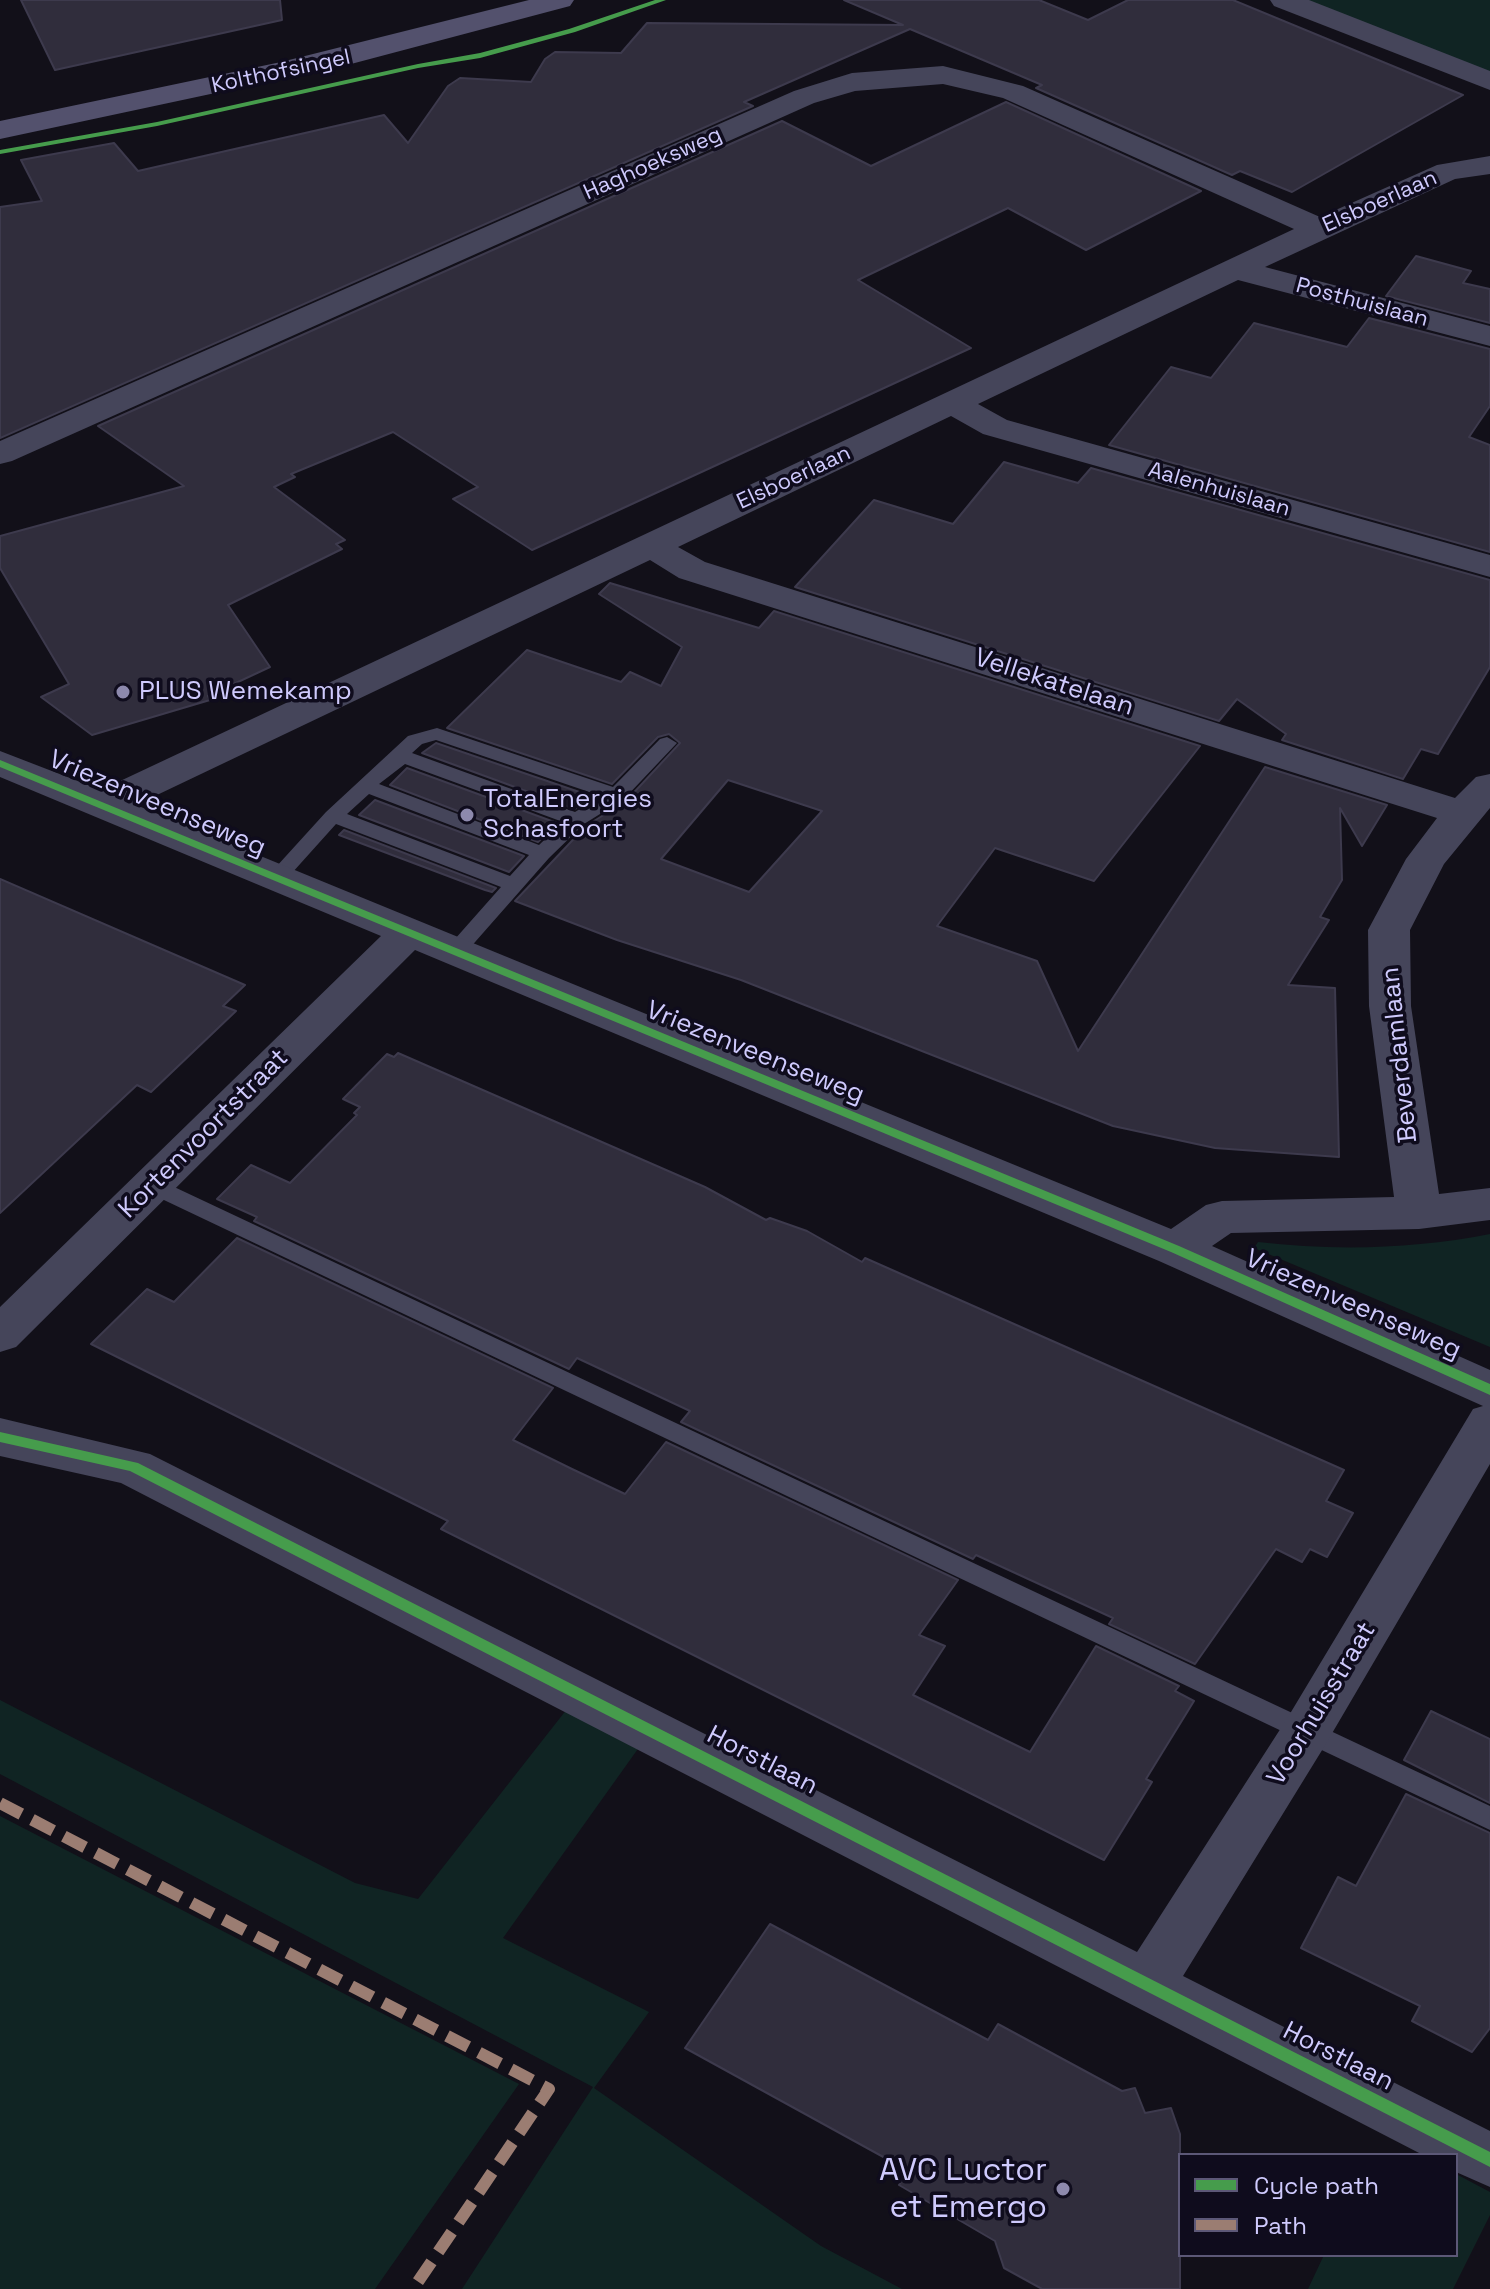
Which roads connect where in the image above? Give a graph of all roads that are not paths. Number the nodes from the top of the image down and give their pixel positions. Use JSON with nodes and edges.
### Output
{"nodes":[{"id":1,"x":560,"y":0,"type":"edge"},
{"id":2,"x":1284,"y":0,"type":"edge"},
{"id":3,"x":1490,"y":81,"type":"edge"},
{"id":4,"x":0,"y":130,"type":"edge"},
{"id":5,"x":1490,"y":165,"type":"edge"},
{"id":6,"x":1320,"y":229,"type":"junction"},
{"id":7,"x":1234,"y":269,"type":"junction"},
{"id":8,"x":1490,"y":336,"type":"edge"},
{"id":9,"x":952,"y":403,"type":"junction"},
{"id":10,"x":0,"y":454,"type":"edge"},
{"id":11,"x":651,"y":546,"type":"junction"},
{"id":12,"x":1490,"y":566,"type":"edge"},
{"id":13,"x":667,"y":743,"type":"dead end"},
{"id":14,"x":391,"y":762,"type":"junction"},
{"id":15,"x":0,"y":763,"type":"edge"},
{"id":16,"x":367,"y":786,"type":"junction"},
{"id":17,"x":617,"y":795,"type":"junction"},
{"id":18,"x":1476,"y":799,"type":"edge"},
{"id":19,"x":103,"y":805,"type":"junction"},
{"id":20,"x":333,"y":816,"type":"junction"},
{"id":21,"x":577,"y":820,"type":"junction"},
{"id":22,"x":542,"y":853,"type":"junction"},
{"id":23,"x":276,"y":878,"type":"junction"},
{"id":24,"x":512,"y":884,"type":"junction"},
{"id":25,"x":408,"y":933,"type":"junction"},
{"id":26,"x":454,"y":953,"type":"junction"},
{"id":27,"x":153,"y":1185,"type":"junction"},
{"id":28,"x":1490,"y":1204,"type":"edge"},
{"id":29,"x":1419,"y":1213,"type":"junction"},
{"id":30,"x":1175,"y":1249,"type":"junction"},
{"id":31,"x":0,"y":1335,"type":"edge"},
{"id":32,"x":1490,"y":1390,"type":"edge"},
{"id":33,"x":1490,"y":1422,"type":"edge"},
{"id":34,"x":0,"y":1437,"type":"edge"},
{"id":35,"x":1306,"y":1732,"type":"junction"},
{"id":36,"x":1490,"y":1819,"type":"edge"},
{"id":37,"x":1148,"y":1983,"type":"junction"},
{"id":38,"x":1490,"y":2160,"type":"edge"}],
"edges":[{"from":1,"to":4,"type":"main road","name":"Kolthofsingel"},
{"from":2,"to":3,"type":"street"},
{"from":5,"to":6,"type":"street","name":"Elsboerlaan"},
{"from":6,"to":7,"type":"street","name":"Elsboerlaan"},
{"from":6,"to":10,"type":"street","name":"Haghoeksweg"},
{"from":7,"to":8,"type":"street","name":"Posthuislaan"},
{"from":7,"to":9,"type":"street","name":"Elsboerlaan"},
{"from":9,"to":11,"type":"street","name":"Elsboerlaan"},
{"from":9,"to":12,"type":"street","name":"Aalenhuislaan"},
{"from":11,"to":18,"type":"street","name":"Vellekatelaan"},
{"from":11,"to":19,"type":"street","name":"Elsboerlaan"},
{"from":13,"to":17,"type":"lane"},
{"from":14,"to":16,"type":"lane"},
{"from":14,"to":17,"type":"lane"},
{"from":14,"to":21,"type":"lane"},
{"from":15,"to":19,"type":"street","name":"Vriezenveenseweg"},
{"from":16,"to":20,"type":"lane"},
{"from":16,"to":22,"type":"lane"},
{"from":17,"to":21,"type":"lane"},
{"from":18,"to":29,"type":"street","name":"Beverdamlaan"},
{"from":19,"to":23,"type":"street","name":"Vriezenveenseweg"},
{"from":20,"to":23,"type":"lane"},
{"from":20,"to":24,"type":"lane"},
{"from":21,"to":22,"type":"lane"},
{"from":22,"to":24,"type":"lane"},
{"from":23,"to":25,"type":"street","name":"Vriezenveenseweg"},
{"from":24,"to":26,"type":"lane"},
{"from":25,"to":26,"type":"street","name":"Vriezenveenseweg"},
{"from":25,"to":27,"type":"street","name":"Kortenvoortstraat"},
{"from":26,"to":30,"type":"street","name":"Vriezenveenseweg"},
{"from":27,"to":31,"type":"street","name":"Kortenvoortstraat"},
{"from":27,"to":35,"type":"lane"},
{"from":28,"to":29,"type":"street"},
{"from":29,"to":30,"type":"street"},
{"from":30,"to":32,"type":"street","name":"Vriezenveenseweg"},
{"from":33,"to":35,"type":"street","name":"Voorhuisstraat"},
{"from":34,"to":37,"type":"street","name":"Horstlaan"},
{"from":35,"to":36,"type":"lane"},
{"from":35,"to":37,"type":"street","name":"Voorhuisstraat"},
{"from":37,"to":38,"type":"street","name":"Horstlaan"}]}
